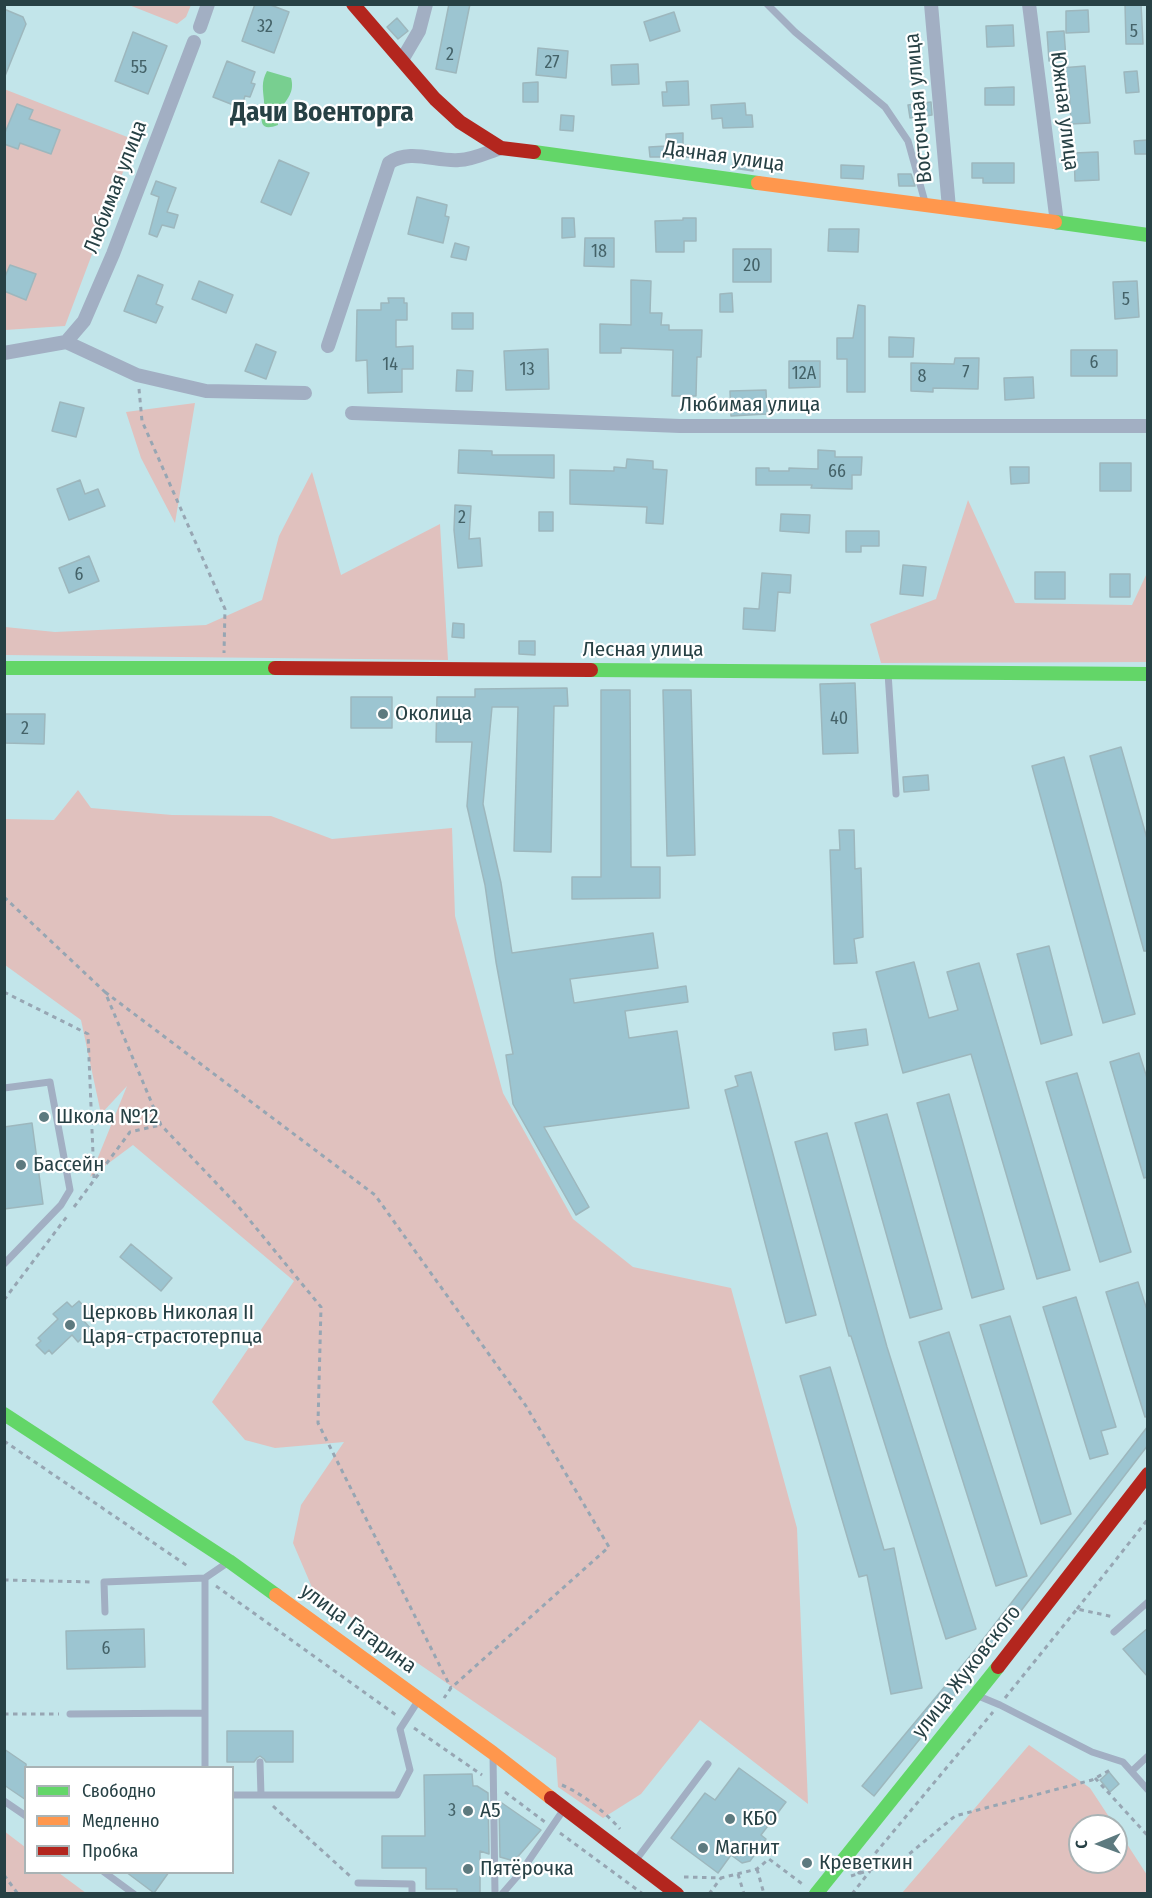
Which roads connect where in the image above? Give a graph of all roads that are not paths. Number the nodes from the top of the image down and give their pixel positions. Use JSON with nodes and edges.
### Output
{"nodes":[{"id":1,"x":208,"y":4,"type":"edge"},
{"id":2,"x":353,"y":4,"type":"edge"},
{"id":3,"x":426,"y":4,"type":"edge"},
{"id":4,"x":767,"y":4,"type":"edge"},
{"id":5,"x":931,"y":4,"type":"edge"},
{"id":6,"x":1029,"y":4,"type":"edge"},
{"id":7,"x":200,"y":27,"type":"dead end"},
{"id":8,"x":194,"y":42,"type":"dead end"},
{"id":9,"x":402,"y":60,"type":"junction"},
{"id":10,"x":501,"y":148,"type":"junction"},
{"id":11,"x":926,"y":205,"type":"junction"},
{"id":12,"x":949,"y":208,"type":"junction"},
{"id":13,"x":1057,"y":223,"type":"junction"},
{"id":14,"x":1148,"y":235,"type":"edge"},
{"id":15,"x":66,"y":342,"type":"junction"},
{"id":16,"x":328,"y":346,"type":"dead end"},
{"id":17,"x":4,"y":353,"type":"edge"},
{"id":18,"x":305,"y":393,"type":"dead end"},
{"id":19,"x":352,"y":413,"type":"dead end"},
{"id":20,"x":1148,"y":426,"type":"edge"},
{"id":21,"x":4,"y":668,"type":"edge"},
{"id":22,"x":888,"y":673,"type":"junction"},
{"id":23,"x":1148,"y":674,"type":"edge"},
{"id":24,"x":896,"y":794,"type":"dead end"},
{"id":25,"x":4,"y":1088,"type":"edge"},
{"id":26,"x":4,"y":1264,"type":"edge"},
{"id":27,"x":4,"y":1414,"type":"edge"},
{"id":28,"x":1148,"y":1474,"type":"edge"},
{"id":29,"x":229,"y":1561,"type":"junction"},
{"id":30,"x":205,"y":1578,"type":"junction"},
{"id":31,"x":1148,"y":1602,"type":"edge"},
{"id":32,"x":105,"y":1612,"type":"dead end"},
{"id":33,"x":1114,"y":1632,"type":"dead end"},
{"id":34,"x":976,"y":1695,"type":"junction"},
{"id":35,"x":419,"y":1699,"type":"junction"},
{"id":36,"x":204,"y":1713,"type":"junction"},
{"id":37,"x":70,"y":1714,"type":"road end"},
{"id":38,"x":493,"y":1753,"type":"junction"},
{"id":39,"x":1148,"y":1756,"type":"edge"},
{"id":40,"x":260,"y":1762,"type":"dead end"},
{"id":41,"x":708,"y":1764,"type":"dead end"},
{"id":42,"x":205,"y":1766,"type":"edge"},
{"id":43,"x":1132,"y":1771,"type":"junction"},
{"id":44,"x":1148,"y":1790,"type":"edge"},
{"id":45,"x":234,"y":1795,"type":"edge"},
{"id":46,"x":261,"y":1795,"type":"junction"},
{"id":47,"x":4,"y":1801,"type":"edge"},
{"id":48,"x":564,"y":1809,"type":"junction"},
{"id":49,"x":24,"y":1815,"type":"edge"},
{"id":50,"x":634,"y":1862,"type":"junction"},
{"id":51,"x":107,"y":1874,"type":"edge"},
{"id":52,"x":358,"y":1883,"type":"road end"},
{"id":53,"x":812,"y":1891,"type":"edge"},
{"id":54,"x":134,"y":1893,"type":"edge"},
{"id":55,"x":412,"y":1893,"type":"edge"},
{"id":56,"x":495,"y":1893,"type":"edge"},
{"id":57,"x":502,"y":1893,"type":"edge"},
{"id":58,"x":677,"y":1893,"type":"edge"}],
"edges":[{"from":1,"to":7,"type":"street"},
{"from":2,"to":9,"type":"street","name":"Дачная улица"},
{"from":3,"to":9,"type":"street"},
{"from":4,"to":11,"type":"lane"},
{"from":5,"to":12,"type":"street","name":"Восточная улица"},
{"from":6,"to":13,"type":"street","name":"Южная улица"},
{"from":8,"to":15,"type":"street","name":"Любимая улица"},
{"from":9,"to":10,"type":"street","name":"Дачная улица"},
{"from":10,"to":11,"type":"street","name":"Дачная улица"},
{"from":10,"to":16,"type":"street"},
{"from":11,"to":12,"type":"street","name":"Дачная улица"},
{"from":12,"to":13,"type":"street","name":"Дачная улица"},
{"from":13,"to":14,"type":"street","name":"Дачная улица"},
{"from":15,"to":17,"type":"street"},
{"from":15,"to":18,"type":"street"},
{"from":19,"to":20,"type":"street","name":"Любимая улица"},
{"from":21,"to":22,"type":"street","name":"Лесная улица"},
{"from":22,"to":23,"type":"street","name":"Лесная улица"},
{"from":22,"to":24,"type":"lane"},
{"from":25,"to":26,"type":"lane"},
{"from":27,"to":29,"type":"street","name":"улица Гагарина"},
{"from":28,"to":34,"type":"street","name":"улица Жуковского"},
{"from":29,"to":30,"type":"lane"},
{"from":29,"to":35,"type":"street","name":"улица Гагарина"},
{"from":30,"to":32,"type":"lane"},
{"from":30,"to":36,"type":"lane"},
{"from":31,"to":33,"type":"lane"},
{"from":34,"to":43,"type":"lane"},
{"from":34,"to":53,"type":"street","name":"улица Жуковского"},
{"from":35,"to":38,"type":"street","name":"улица Гагарина"},
{"from":35,"to":46,"type":"lane"},
{"from":36,"to":37,"type":"lane"},
{"from":36,"to":42,"type":"lane"},
{"from":38,"to":48,"type":"street","name":"улица Гагарина"},
{"from":38,"to":56,"type":"lane"},
{"from":39,"to":43,"type":"lane"},
{"from":40,"to":46,"type":"lane"},
{"from":41,"to":50,"type":"lane"},
{"from":43,"to":44,"type":"lane"},
{"from":45,"to":46,"type":"lane"},
{"from":47,"to":49,"type":"lane"},
{"from":48,"to":50,"type":"street","name":"улица Гагарина"},
{"from":48,"to":57,"type":"lane"},
{"from":50,"to":58,"type":"street","name":"улица Гагарина"},
{"from":51,"to":54,"type":"lane"},
{"from":52,"to":55,"type":"lane"}]}
